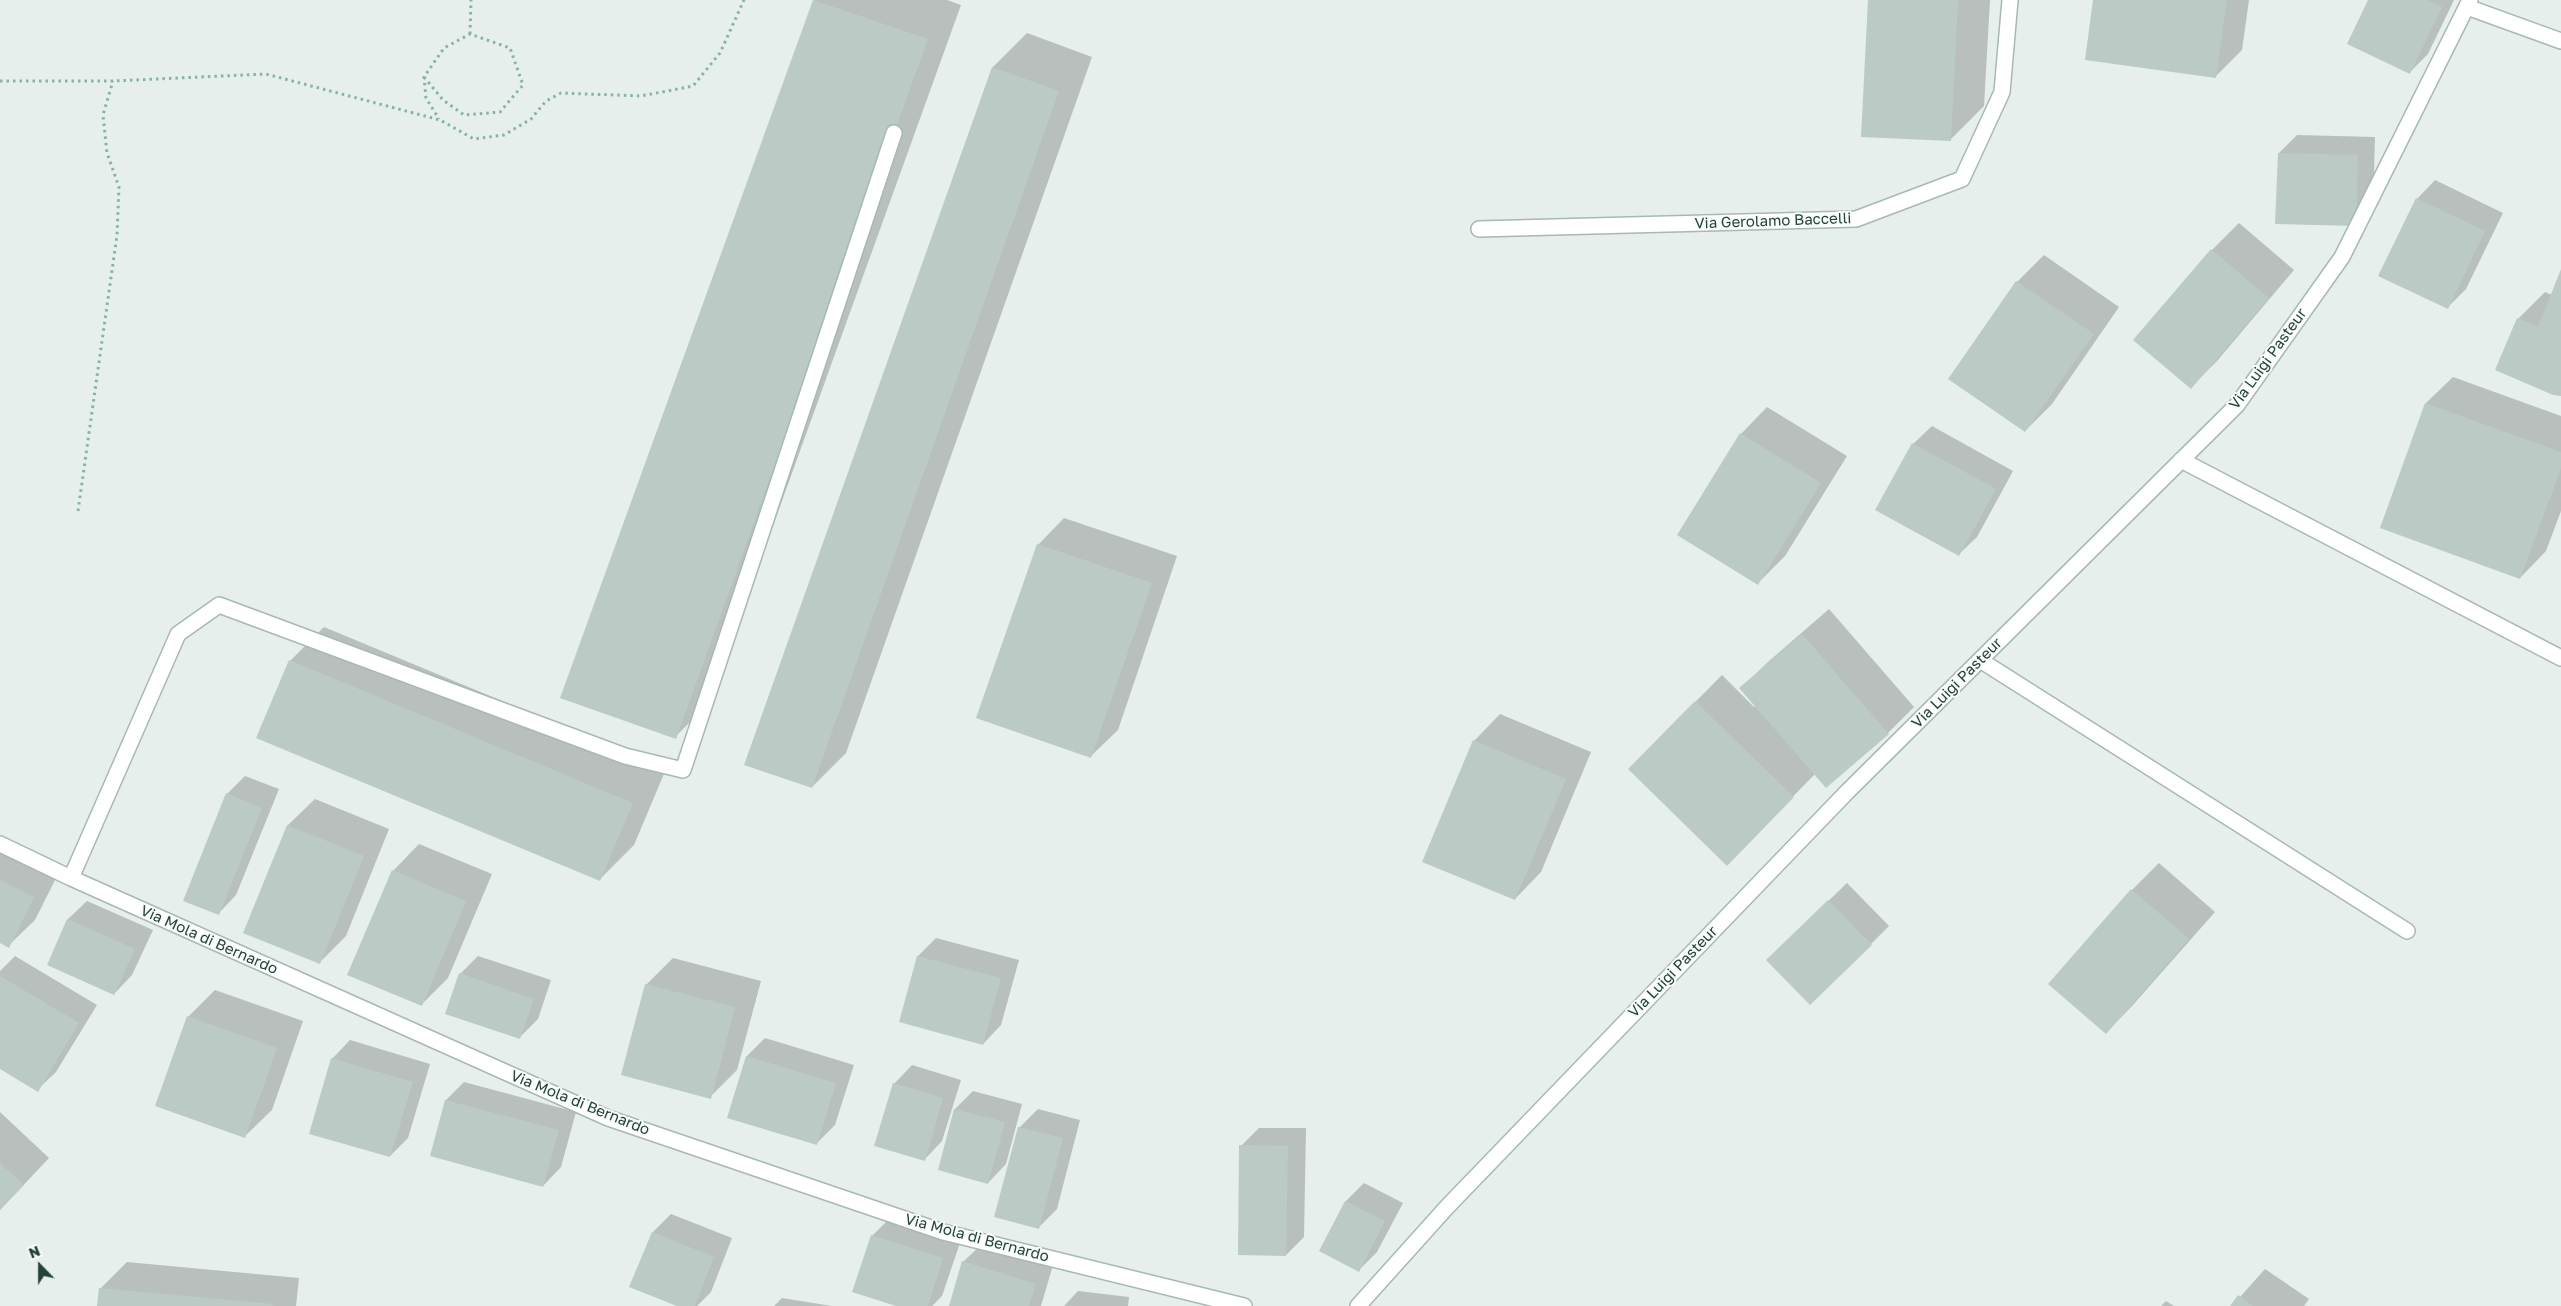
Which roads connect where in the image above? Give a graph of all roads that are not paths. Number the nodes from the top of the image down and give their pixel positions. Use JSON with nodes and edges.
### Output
{"nodes":[{"id":1,"x":2010,"y":0,"type":"edge"},
{"id":2,"x":2468,"y":3,"type":"edge"},
{"id":3,"x":2561,"y":41,"type":"edge"},
{"id":4,"x":894,"y":133,"type":"dead end"},
{"id":5,"x":1479,"y":229,"type":"dead end"},
{"id":6,"x":2181,"y":460,"type":"junction"},
{"id":7,"x":2561,"y":658,"type":"edge"},
{"id":8,"x":1980,"y":660,"type":"junction"},
{"id":9,"x":0,"y":844,"type":"edge"},
{"id":10,"x":71,"y":878,"type":"junction"},
{"id":11,"x":2407,"y":931,"type":"dead end"},
{"id":12,"x":1244,"y":1306,"type":"edge"},
{"id":13,"x":1358,"y":1306,"type":"edge"}],
"edges":[{"from":1,"to":5,"type":"street","name":"Via Gerolamo Baccelli"},
{"from":2,"to":3,"type":"street"},
{"from":2,"to":6,"type":"street","name":"Via Luigi Pasteur"},
{"from":4,"to":10,"type":"street"},
{"from":6,"to":7,"type":"street"},
{"from":6,"to":8,"type":"street","name":"Via Luigi Pasteur"},
{"from":8,"to":11,"type":"street"},
{"from":8,"to":13,"type":"street","name":"Via Luigi Pasteur"},
{"from":9,"to":10,"type":"street","name":"Via Mola di Bernardo"},
{"from":10,"to":12,"type":"street","name":"Via Mola di Bernardo"}]}
